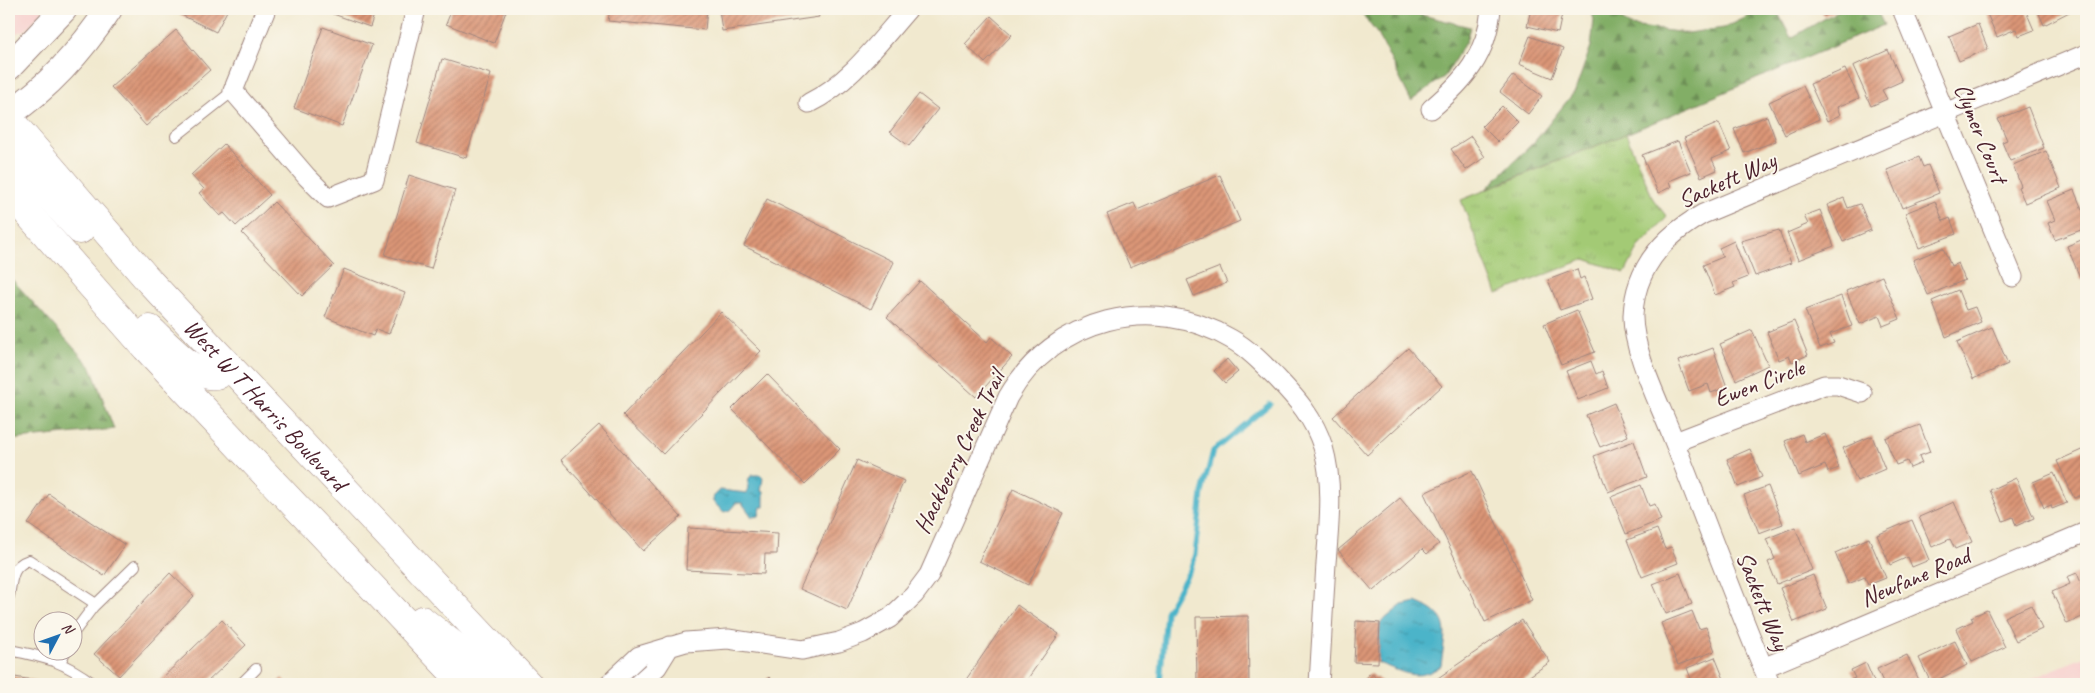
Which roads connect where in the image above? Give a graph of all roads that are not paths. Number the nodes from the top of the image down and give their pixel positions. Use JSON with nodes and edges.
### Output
{"nodes":[{"id":1,"x":64,"y":9,"type":"edge"},
{"id":2,"x":109,"y":9,"type":"edge"},
{"id":3,"x":266,"y":9,"type":"edge"},
{"id":4,"x":416,"y":9,"type":"edge"},
{"id":5,"x":908,"y":9,"type":"edge"},
{"id":6,"x":1491,"y":9,"type":"edge"},
{"id":7,"x":1902,"y":9,"type":"edge"},
{"id":8,"x":2086,"y":54,"type":"edge"},
{"id":9,"x":9,"y":67,"type":"edge"},
{"id":10,"x":233,"y":91,"type":"junction"},
{"id":11,"x":809,"y":103,"type":"dead end"},
{"id":12,"x":1431,"y":109,"type":"dead end"},
{"id":13,"x":1945,"y":113,"type":"junction"},
{"id":14,"x":9,"y":114,"type":"edge"},
{"id":15,"x":9,"y":120,"type":"edge"},
{"id":16,"x":176,"y":136,"type":"dead end"},
{"id":17,"x":9,"y":157,"type":"edge"},
{"id":18,"x":9,"y":192,"type":"edge"},
{"id":19,"x":52,"y":242,"type":"junction"},
{"id":20,"x":2013,"y":277,"type":"dead end"},
{"id":21,"x":150,"y":282,"type":"junction"},
{"id":22,"x":228,"y":368,"type":"junction"},
{"id":23,"x":1862,"y":393,"type":"dead end"},
{"id":24,"x":1675,"y":442,"type":"junction"},
{"id":25,"x":2086,"y":532,"type":"edge"},
{"id":26,"x":135,"y":566,"type":"dead end"},
{"id":27,"x":374,"y":590,"type":"junction"},
{"id":28,"x":9,"y":596,"type":"edge"},
{"id":29,"x":96,"y":604,"type":"junction"},
{"id":30,"x":82,"y":622,"type":"edge"},
{"id":31,"x":670,"y":646,"type":"junction"},
{"id":32,"x":9,"y":650,"type":"edge"},
{"id":33,"x":61,"y":660,"type":"edge"},
{"id":34,"x":60,"y":663,"type":"junction"},
{"id":35,"x":256,"y":668,"type":"dead end"},
{"id":36,"x":1767,"y":676,"type":"edge"},
{"id":37,"x":94,"y":684,"type":"edge"},
{"id":38,"x":241,"y":684,"type":"edge"},
{"id":39,"x":464,"y":684,"type":"edge"},
{"id":40,"x":495,"y":684,"type":"edge"},
{"id":41,"x":528,"y":684,"type":"edge"},
{"id":42,"x":609,"y":684,"type":"edge"},
{"id":43,"x":638,"y":684,"type":"edge"},
{"id":44,"x":1319,"y":684,"type":"edge"}],
"edges":[{"from":1,"to":9,"type":"street"},
{"from":2,"to":14,"type":"street"},
{"from":3,"to":10,"type":"street"},
{"from":4,"to":10,"type":"street"},
{"from":5,"to":11,"type":"street"},
{"from":6,"to":12,"type":"street"},
{"from":7,"to":13,"type":"street","name":"Clymer Court"},
{"from":8,"to":13,"type":"street","name":"Sackett Way"},
{"from":10,"to":16,"type":"lane"},
{"from":13,"to":20,"type":"street","name":"Clymer Court"},
{"from":13,"to":24,"type":"street","name":"Sackett Way"},
{"from":15,"to":21,"type":"main road","name":"West W T Harris Boulevard"},
{"from":17,"to":21,"type":"main road"},
{"from":18,"to":19,"type":"main road","name":"West W T Harris Boulevard"},
{"from":19,"to":22,"type":"main road"},
{"from":19,"to":27,"type":"main road","name":"West W T Harris Boulevard"},
{"from":21,"to":22,"type":"main road","name":"West W T Harris Boulevard"},
{"from":22,"to":41,"type":"main road","name":"West W T Harris Boulevard"},
{"from":23,"to":24,"type":"street","name":"Ewen Circle"},
{"from":24,"to":36,"type":"street","name":"Sackett Way"},
{"from":25,"to":36,"type":"street","name":"Newfane Road"},
{"from":26,"to":29,"type":"lane"},
{"from":27,"to":39,"type":"main road","name":"West W T Harris Boulevard"},
{"from":27,"to":40,"type":"main road"},
{"from":28,"to":29,"type":"lane"},
{"from":29,"to":30,"type":"lane"},
{"from":31,"to":42,"type":"street","name":"Hackberry Creek Trail"},
{"from":31,"to":43,"type":"street"},
{"from":31,"to":44,"type":"street","name":"Hackberry Creek Trail"},
{"from":32,"to":34,"type":"lane"},
{"from":33,"to":34,"type":"lane"},
{"from":34,"to":37,"type":"lane"},
{"from":35,"to":38,"type":"lane"}]}
